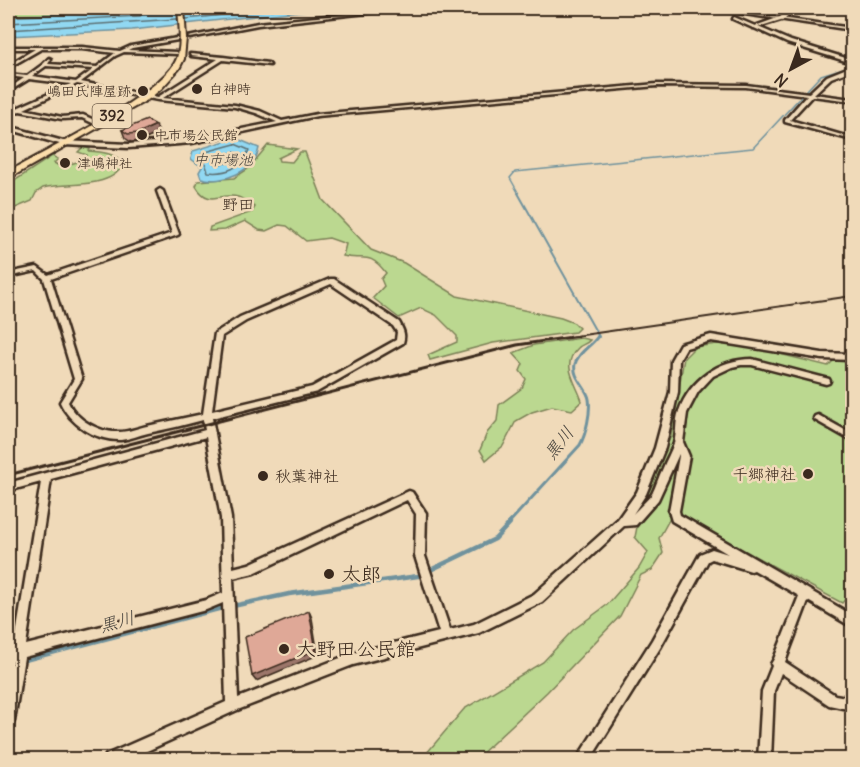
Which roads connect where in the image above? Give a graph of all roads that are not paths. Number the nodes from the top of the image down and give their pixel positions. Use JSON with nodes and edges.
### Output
{"nodes":[{"id":1,"x":181,"y":8,"type":"edge"},
{"id":2,"x":410,"y":8,"type":"edge"},
{"id":3,"x":706,"y":8,"type":"edge"},
{"id":4,"x":794,"y":8,"type":"edge"},
{"id":5,"x":734,"y":18,"type":"dead end"},
{"id":6,"x":783,"y":18,"type":"junction"},
{"id":7,"x":754,"y":27,"type":"junction"},
{"id":8,"x":852,"y":29,"type":"edge"},
{"id":9,"x":190,"y":37,"type":"dead end"},
{"id":10,"x":177,"y":39,"type":"dead end"},
{"id":11,"x":8,"y":48,"type":"edge"},
{"id":12,"x":40,"y":48,"type":"junction"},
{"id":13,"x":121,"y":52,"type":"junction"},
{"id":14,"x":177,"y":53,"type":"dead end"},
{"id":15,"x":191,"y":55,"type":"dead end"},
{"id":16,"x":223,"y":58,"type":"junction"},
{"id":17,"x":49,"y":59,"type":"dead end"},
{"id":18,"x":852,"y":62,"type":"edge"},
{"id":19,"x":268,"y":64,"type":"dead end"},
{"id":20,"x":46,"y":65,"type":"junction"},
{"id":21,"x":8,"y":68,"type":"edge"},
{"id":22,"x":98,"y":68,"type":"junction"},
{"id":23,"x":852,"y":68,"type":"edge"},
{"id":24,"x":8,"y":75,"type":"edge"},
{"id":25,"x":25,"y":77,"type":"junction"},
{"id":26,"x":77,"y":83,"type":"junction"},
{"id":27,"x":8,"y":91,"type":"edge"},
{"id":28,"x":810,"y":93,"type":"junction"},
{"id":29,"x":146,"y":97,"type":"junction"},
{"id":30,"x":158,"y":99,"type":"junction"},
{"id":31,"x":852,"y":100,"type":"edge"},
{"id":32,"x":8,"y":109,"type":"edge"},
{"id":33,"x":16,"y":110,"type":"junction"},
{"id":34,"x":8,"y":114,"type":"edge"},
{"id":35,"x":281,"y":122,"type":"junction"},
{"id":36,"x":99,"y":124,"type":"junction"},
{"id":37,"x":8,"y":128,"type":"edge"},
{"id":38,"x":852,"y":139,"type":"edge"},
{"id":39,"x":63,"y":143,"type":"junction"},
{"id":40,"x":8,"y":176,"type":"edge"},
{"id":41,"x":160,"y":191,"type":"dead end"},
{"id":42,"x":8,"y":274,"type":"edge"},
{"id":43,"x":47,"y":278,"type":"junction"},
{"id":44,"x":852,"y":357,"type":"edge"},
{"id":45,"x":826,"y":381,"type":"dead end"},
{"id":46,"x":207,"y":416,"type":"junction"},
{"id":47,"x":818,"y":418,"type":"dead end"},
{"id":48,"x":209,"y":433,"type":"junction"},
{"id":49,"x":852,"y":438,"type":"edge"},
{"id":50,"x":679,"y":442,"type":"junction"},
{"id":51,"x":47,"y":477,"type":"junction"},
{"id":52,"x":8,"y":487,"type":"edge"},
{"id":53,"x":622,"y":522,"type":"junction"},
{"id":54,"x":757,"y":567,"type":"junction"},
{"id":55,"x":229,"y":574,"type":"junction"},
{"id":56,"x":806,"y":594,"type":"junction"},
{"id":57,"x":228,"y":597,"type":"junction"},
{"id":58,"x":852,"y":621,"type":"edge"},
{"id":59,"x":446,"y":636,"type":"junction"},
{"id":60,"x":15,"y":653,"type":"edge"},
{"id":61,"x":777,"y":664,"type":"junction"},
{"id":62,"x":852,"y":704,"type":"edge"},
{"id":63,"x":232,"y":706,"type":"junction"},
{"id":64,"x":8,"y":721,"type":"edge"},
{"id":65,"x":586,"y":758,"type":"edge"},
{"id":66,"x":111,"y":759,"type":"edge"},
{"id":67,"x":766,"y":759,"type":"edge"}],
"edges":[{"from":1,"to":29,"type":"main road","number":"392"},
{"from":2,"to":9,"type":"street"},
{"from":3,"to":6,"type":"street"},
{"from":4,"to":6,"type":"street"},
{"from":5,"to":7,"type":"street"},
{"from":6,"to":7,"type":"street"},
{"from":6,"to":8,"type":"street"},
{"from":7,"to":18,"type":"street"},
{"from":10,"to":13,"type":"street"},
{"from":11,"to":12,"type":"street"},
{"from":12,"to":13,"type":"street"},
{"from":12,"to":21,"type":"street"},
{"from":13,"to":14,"type":"street"},
{"from":13,"to":22,"type":"street"},
{"from":15,"to":16,"type":"street"},
{"from":16,"to":19,"type":"street"},
{"from":16,"to":30,"type":"street"},
{"from":17,"to":20,"type":"street"},
{"from":20,"to":22,"type":"street"},
{"from":20,"to":25,"type":"street"},
{"from":22,"to":26,"type":"street"},
{"from":23,"to":28,"type":"street"},
{"from":24,"to":25,"type":"street"},
{"from":25,"to":26,"type":"street"},
{"from":25,"to":27,"type":"street"},
{"from":26,"to":29,"type":"street"},
{"from":26,"to":33,"type":"street"},
{"from":28,"to":31,"type":"street"},
{"from":28,"to":35,"type":"street"},
{"from":28,"to":38,"type":"street"},
{"from":29,"to":30,"type":"street"},
{"from":29,"to":36,"type":"main road","number":"392"},
{"from":30,"to":35,"type":"street"},
{"from":32,"to":33,"type":"street"},
{"from":33,"to":34,"type":"street"},
{"from":33,"to":36,"type":"street"},
{"from":35,"to":39,"type":"street"},
{"from":36,"to":39,"type":"main road","number":"392"},
{"from":37,"to":39,"type":"street"},
{"from":39,"to":40,"type":"main road","number":"392"},
{"from":41,"to":43,"type":"street"},
{"from":42,"to":43,"type":"street"},
{"from":43,"to":46,"type":"street"},
{"from":44,"to":53,"type":"street"},
{"from":45,"to":50,"type":"street"},
{"from":46,"to":46,"type":"street"},
{"from":46,"to":48,"type":"street"},
{"from":47,"to":49,"type":"street"},
{"from":48,"to":51,"type":"street"},
{"from":48,"to":55,"type":"street"},
{"from":50,"to":53,"type":"street"},
{"from":50,"to":54,"type":"street"},
{"from":51,"to":52,"type":"street"},
{"from":51,"to":60,"type":"street"},
{"from":53,"to":59,"type":"street"},
{"from":54,"to":56,"type":"street"},
{"from":54,"to":65,"type":"street"},
{"from":55,"to":57,"type":"street"},
{"from":55,"to":59,"type":"street"},
{"from":56,"to":58,"type":"street"},
{"from":56,"to":61,"type":"street"},
{"from":57,"to":60,"type":"street"},
{"from":57,"to":63,"type":"street"},
{"from":59,"to":63,"type":"street"},
{"from":60,"to":64,"type":"street"},
{"from":61,"to":62,"type":"street"},
{"from":61,"to":67,"type":"street"},
{"from":63,"to":66,"type":"street"}]}
